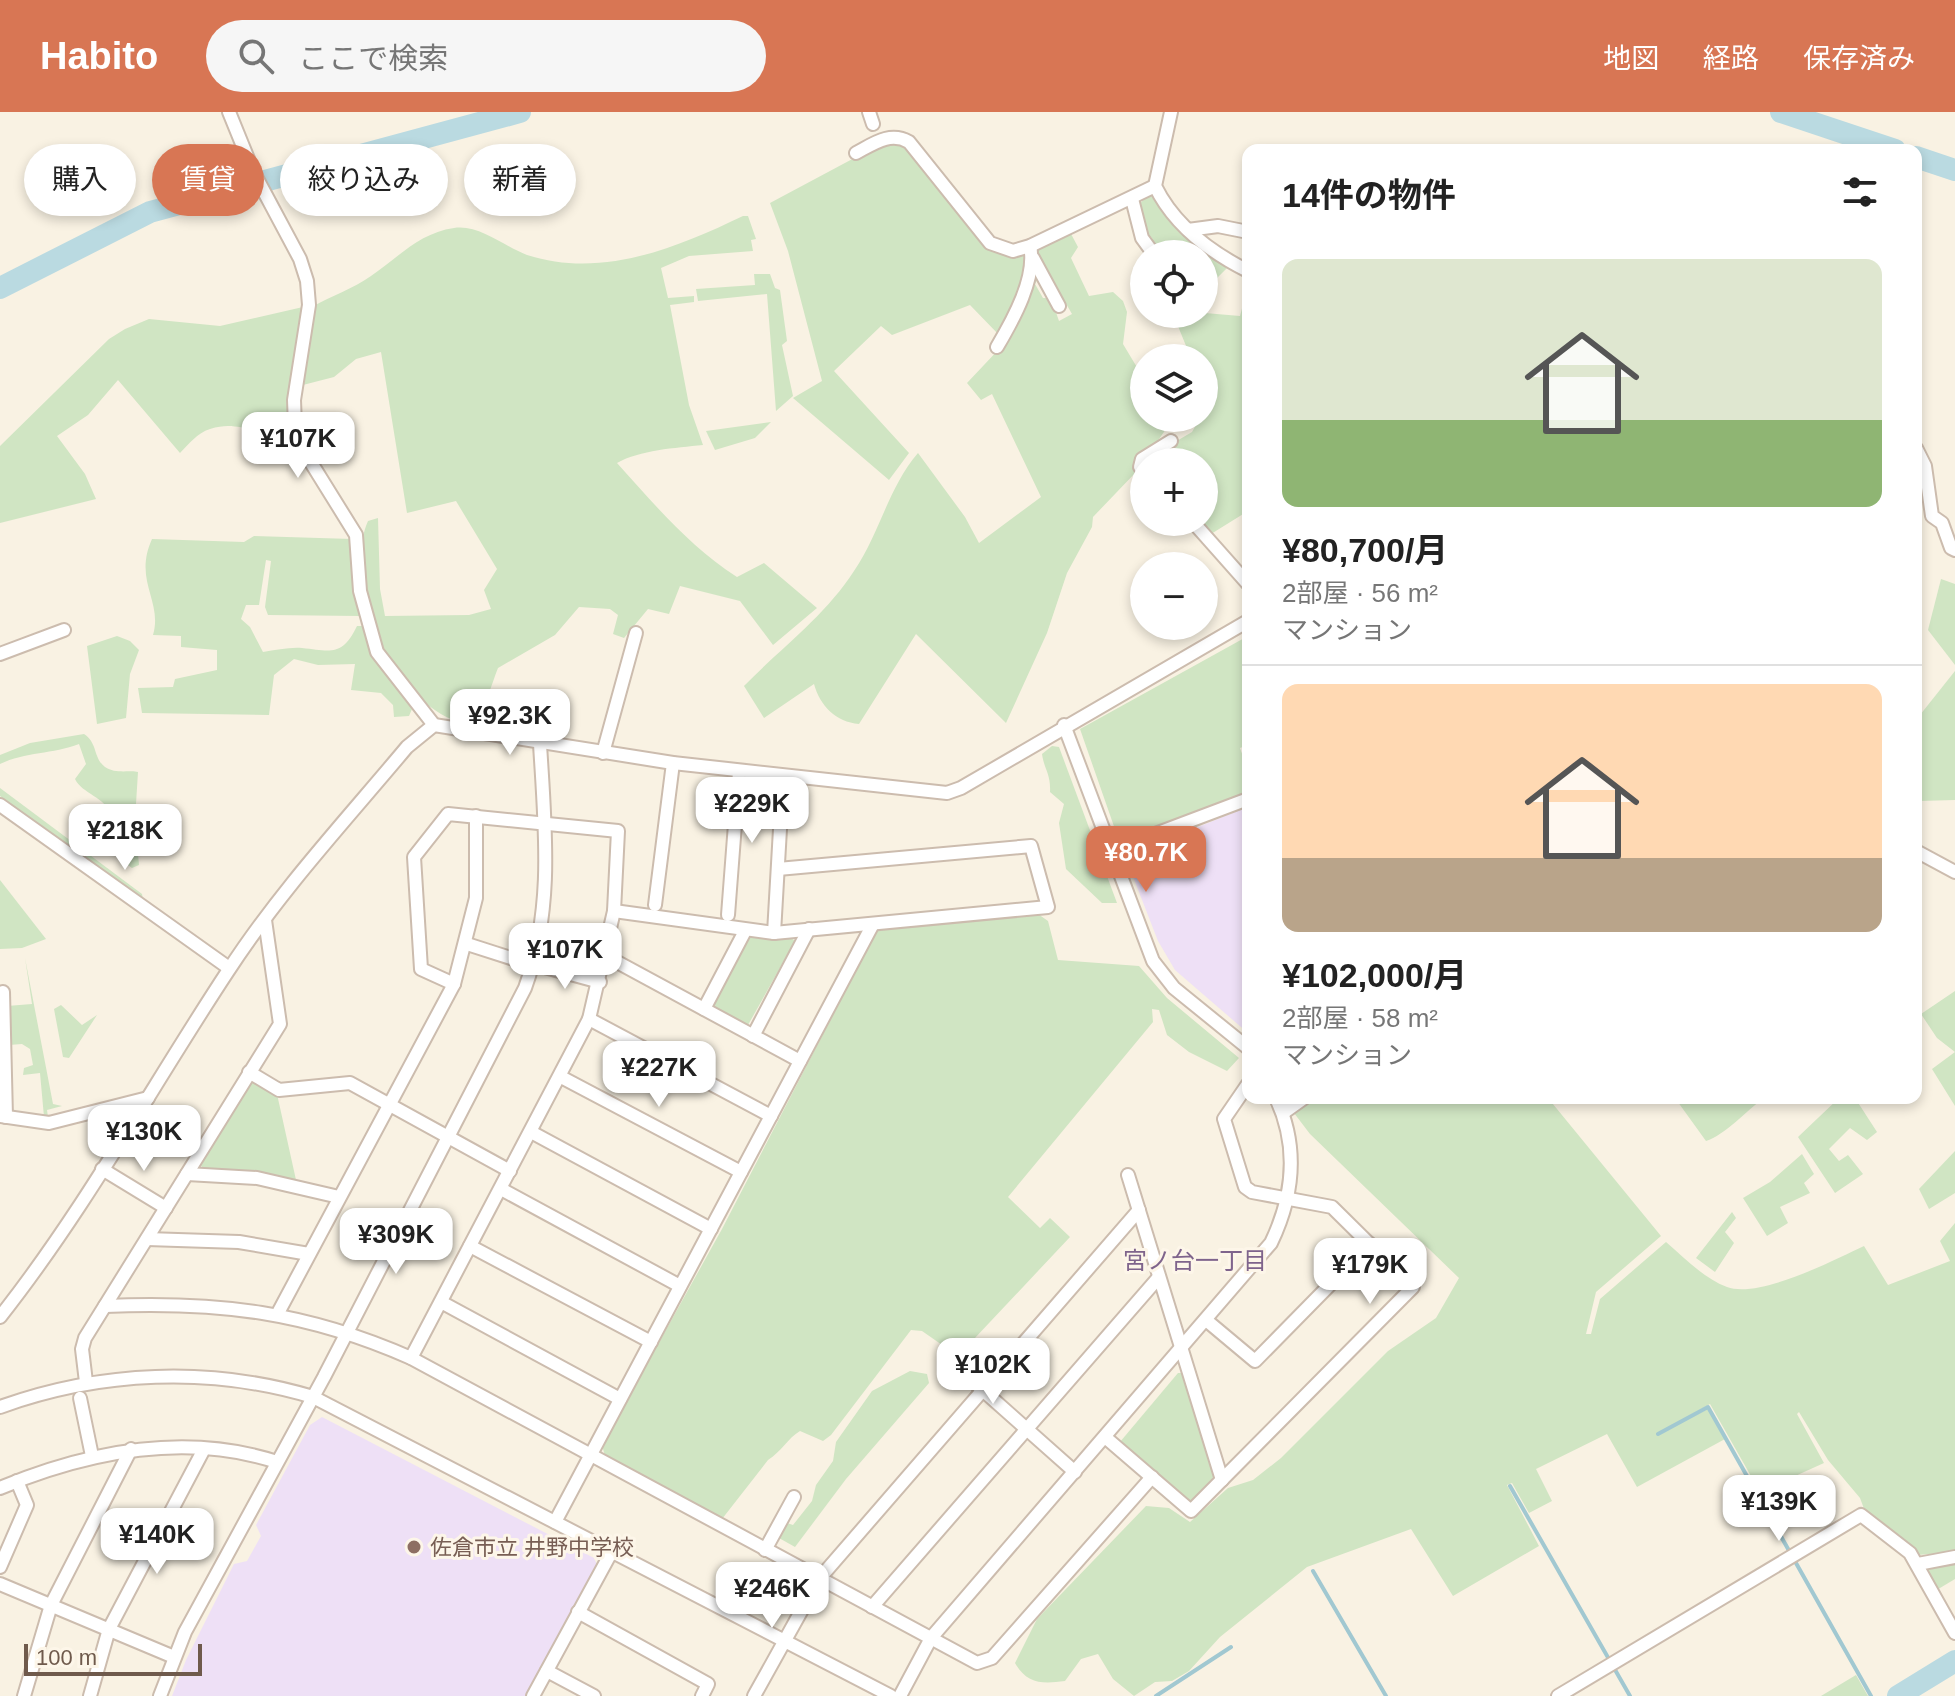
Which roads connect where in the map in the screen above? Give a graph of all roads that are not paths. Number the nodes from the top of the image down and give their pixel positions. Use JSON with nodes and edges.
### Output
{"nodes":[{"id":1,"x":229,"y":112,"type":"edge"},
{"id":2,"x":1171,"y":112,"type":"edge"},
{"id":3,"x":856,"y":153,"type":"dead end"},
{"id":4,"x":1155,"y":186,"type":"junction"},
{"id":5,"x":1132,"y":199,"type":"junction"},
{"id":6,"x":1188,"y":230,"type":"junction"},
{"id":7,"x":1242,"y":231,"type":"edge"},
{"id":8,"x":1143,"y":240,"type":"edge"},
{"id":9,"x":1031,"y":252,"type":"junction"},
{"id":10,"x":1242,"y":268,"type":"edge"},
{"id":11,"x":1059,"y":306,"type":"dead end"},
{"id":12,"x":997,"y":347,"type":"dead end"},
{"id":13,"x":1171,"y":441,"type":"dead end"},
{"id":14,"x":1160,"y":448,"type":"edge"},
{"id":15,"x":1922,"y":460,"type":"edge"},
{"id":16,"x":1205,"y":536,"type":"edge"},
{"id":17,"x":1955,"y":550,"type":"edge"},
{"id":18,"x":1242,"y":577,"type":"edge"},
{"id":19,"x":1242,"y":624,"type":"edge"},
{"id":20,"x":64,"y":630,"type":"dead end"},
{"id":21,"x":636,"y":633,"type":"dead end"},
{"id":22,"x":0,"y":654,"type":"edge"},
{"id":23,"x":434,"y":725,"type":"junction"},
{"id":24,"x":1064,"y":725,"type":"junction"},
{"id":25,"x":540,"y":744,"type":"junction"},
{"id":26,"x":603,"y":753,"type":"junction"},
{"id":27,"x":673,"y":763,"type":"junction"},
{"id":28,"x":739,"y":772,"type":"junction"},
{"id":29,"x":783,"y":777,"type":"junction"},
{"id":30,"x":1242,"y":801,"type":"edge"},
{"id":31,"x":0,"y":805,"type":"edge"},
{"id":32,"x":476,"y":816,"type":"junction"},
{"id":33,"x":545,"y":824,"type":"junction"},
{"id":34,"x":1110,"y":851,"type":"junction"},
{"id":35,"x":1922,"y":854,"type":"edge"},
{"id":36,"x":778,"y":869,"type":"junction"},
{"id":37,"x":1955,"y":872,"type":"edge"},
{"id":38,"x":655,"y":905,"type":"dead end"},
{"id":39,"x":614,"y":911,"type":"junction"},
{"id":40,"x":728,"y":915,"type":"dead end"},
{"id":41,"x":265,"y":920,"type":"junction"},
{"id":42,"x":873,"y":924,"type":"junction"},
{"id":43,"x":809,"y":929,"type":"junction"},
{"id":44,"x":745,"y":931,"type":"junction"},
{"id":45,"x":774,"y":933,"type":"junction"},
{"id":46,"x":467,"y":944,"type":"junction"},
{"id":47,"x":606,"y":956,"type":"junction"},
{"id":48,"x":523,"y":962,"type":"dead end"},
{"id":49,"x":541,"y":966,"type":"dead end"},
{"id":50,"x":229,"y":968,"type":"junction"},
{"id":51,"x":600,"y":982,"type":"junction"},
{"id":52,"x":454,"y":984,"type":"junction"},
{"id":53,"x":3,"y":992,"type":"dead end"},
{"id":54,"x":704,"y":1009,"type":"junction"},
{"id":55,"x":589,"y":1019,"type":"junction"},
{"id":56,"x":753,"y":1036,"type":"junction"},
{"id":57,"x":1242,"y":1043,"type":"edge"},
{"id":58,"x":800,"y":1061,"type":"junction"},
{"id":59,"x":249,"y":1072,"type":"junction"},
{"id":60,"x":561,"y":1077,"type":"junction"},
{"id":61,"x":1242,"y":1093,"type":"edge"},
{"id":62,"x":148,"y":1098,"type":"junction"},
{"id":63,"x":389,"y":1104,"type":"junction"},
{"id":64,"x":1279,"y":1104,"type":"edge"},
{"id":65,"x":1296,"y":1104,"type":"edge"},
{"id":66,"x":1283,"y":1113,"type":"junction"},
{"id":67,"x":3,"y":1116,"type":"edge"},
{"id":68,"x":771,"y":1116,"type":"junction"},
{"id":69,"x":531,"y":1132,"type":"junction"},
{"id":70,"x":448,"y":1138,"type":"junction"},
{"id":71,"x":102,"y":1169,"type":"junction"},
{"id":72,"x":510,"y":1171,"type":"junction"},
{"id":73,"x":741,"y":1172,"type":"junction"},
{"id":74,"x":187,"y":1174,"type":"junction"},
{"id":75,"x":1128,"y":1175,"type":"dead end"},
{"id":76,"x":501,"y":1189,"type":"junction"},
{"id":77,"x":1290,"y":1196,"type":"junction"},
{"id":78,"x":339,"y":1197,"type":"junction"},
{"id":79,"x":166,"y":1208,"type":"junction"},
{"id":80,"x":1139,"y":1210,"type":"junction"},
{"id":81,"x":711,"y":1229,"type":"junction"},
{"id":82,"x":147,"y":1239,"type":"junction"},
{"id":83,"x":1370,"y":1244,"type":"junction"},
{"id":84,"x":470,"y":1246,"type":"junction"},
{"id":85,"x":309,"y":1254,"type":"junction"},
{"id":86,"x":1159,"y":1277,"type":"junction"},
{"id":87,"x":680,"y":1286,"type":"junction"},
{"id":88,"x":441,"y":1302,"type":"junction"},
{"id":89,"x":105,"y":1306,"type":"junction"},
{"id":90,"x":278,"y":1313,"type":"junction"},
{"id":91,"x":0,"y":1317,"type":"edge"},
{"id":92,"x":1206,"y":1320,"type":"junction"},
{"id":93,"x":347,"y":1331,"type":"junction"},
{"id":94,"x":651,"y":1342,"type":"junction"},
{"id":95,"x":1182,"y":1349,"type":"junction"},
{"id":96,"x":411,"y":1358,"type":"junction"},
{"id":97,"x":968,"y":1377,"type":"dead end"},
{"id":98,"x":86,"y":1382,"type":"junction"},
{"id":99,"x":982,"y":1390,"type":"junction"},
{"id":100,"x":313,"y":1397,"type":"junction"},
{"id":101,"x":80,"y":1398,"type":"dead end"},
{"id":102,"x":620,"y":1399,"type":"junction"},
{"id":103,"x":0,"y":1407,"type":"edge"},
{"id":104,"x":1027,"y":1429,"type":"junction"},
{"id":105,"x":1105,"y":1437,"type":"junction"},
{"id":106,"x":131,"y":1449,"type":"junction"},
{"id":107,"x":204,"y":1449,"type":"junction"},
{"id":108,"x":590,"y":1455,"type":"junction"},
{"id":109,"x":92,"y":1456,"type":"junction"},
{"id":110,"x":277,"y":1462,"type":"junction"},
{"id":111,"x":1075,"y":1472,"type":"junction"},
{"id":112,"x":1152,"y":1477,"type":"junction"},
{"id":113,"x":1222,"y":1480,"type":"junction"},
{"id":114,"x":17,"y":1481,"type":"junction"},
{"id":115,"x":0,"y":1488,"type":"edge"},
{"id":116,"x":794,"y":1497,"type":"dead end"},
{"id":117,"x":555,"y":1522,"type":"junction"},
{"id":118,"x":765,"y":1550,"type":"junction"},
{"id":119,"x":612,"y":1551,"type":"junction"},
{"id":120,"x":1955,"y":1557,"type":"edge"},
{"id":121,"x":1918,"y":1564,"type":"junction"},
{"id":122,"x":0,"y":1567,"type":"edge"},
{"id":123,"x":819,"y":1579,"type":"junction"},
{"id":124,"x":0,"y":1584,"type":"edge"},
{"id":125,"x":51,"y":1605,"type":"junction"},
{"id":126,"x":872,"y":1607,"type":"junction"},
{"id":127,"x":578,"y":1612,"type":"junction"},
{"id":128,"x":109,"y":1629,"type":"junction"},
{"id":129,"x":1955,"y":1633,"type":"edge"},
{"id":130,"x":931,"y":1638,"type":"junction"},
{"id":131,"x":786,"y":1642,"type":"junction"},
{"id":132,"x":174,"y":1657,"type":"junction"},
{"id":133,"x":547,"y":1671,"type":"junction"},
{"id":134,"x":24,"y":1696,"type":"edge"},
{"id":135,"x":90,"y":1696,"type":"edge"},
{"id":136,"x":160,"y":1696,"type":"edge"},
{"id":137,"x":533,"y":1696,"type":"edge"},
{"id":138,"x":594,"y":1696,"type":"edge"},
{"id":139,"x":702,"y":1696,"type":"edge"},
{"id":140,"x":754,"y":1696,"type":"edge"},
{"id":141,"x":891,"y":1696,"type":"edge"},
{"id":142,"x":900,"y":1696,"type":"edge"},
{"id":143,"x":1558,"y":1696,"type":"edge"}],
"edges":[{"from":1,"to":23,"type":"street"},
{"from":2,"to":4,"type":"street"},
{"from":3,"to":9,"type":"street"},
{"from":4,"to":5,"type":"street"},
{"from":4,"to":6,"type":"street"},
{"from":5,"to":8,"type":"street"},
{"from":5,"to":9,"type":"street"},
{"from":6,"to":7,"type":"street"},
{"from":6,"to":10,"type":"street"},
{"from":9,"to":11,"type":"street"},
{"from":9,"to":12,"type":"street"},
{"from":13,"to":14,"type":"street"},
{"from":15,"to":17,"type":"street"},
{"from":16,"to":18,"type":"street"},
{"from":19,"to":24,"type":"street"},
{"from":20,"to":22,"type":"street"},
{"from":21,"to":26,"type":"street"},
{"from":23,"to":25,"type":"street"},
{"from":23,"to":41,"type":"street"},
{"from":24,"to":29,"type":"street"},
{"from":24,"to":34,"type":"street"},
{"from":25,"to":26,"type":"street"},
{"from":25,"to":33,"type":"street"},
{"from":26,"to":27,"type":"street"},
{"from":27,"to":28,"type":"street"},
{"from":27,"to":38,"type":"street"},
{"from":28,"to":29,"type":"street"},
{"from":28,"to":40,"type":"street"},
{"from":29,"to":36,"type":"street"},
{"from":30,"to":34,"type":"street"},
{"from":31,"to":50,"type":"street"},
{"from":32,"to":33,"type":"street"},
{"from":32,"to":46,"type":"street"},
{"from":32,"to":52,"type":"street"},
{"from":33,"to":39,"type":"street"},
{"from":33,"to":70,"type":"street"},
{"from":34,"to":57,"type":"street"},
{"from":35,"to":37,"type":"street"},
{"from":36,"to":42,"type":"street"},
{"from":36,"to":45,"type":"street"},
{"from":39,"to":44,"type":"street"},
{"from":39,"to":47,"type":"street"},
{"from":41,"to":50,"type":"street"},
{"from":41,"to":59,"type":"street"},
{"from":42,"to":43,"type":"street"},
{"from":42,"to":58,"type":"street"},
{"from":43,"to":45,"type":"street"},
{"from":43,"to":56,"type":"street"},
{"from":44,"to":45,"type":"street"},
{"from":44,"to":54,"type":"street"},
{"from":46,"to":48,"type":"street"},
{"from":46,"to":52,"type":"street"},
{"from":47,"to":51,"type":"street"},
{"from":47,"to":54,"type":"street"},
{"from":49,"to":51,"type":"street"},
{"from":50,"to":62,"type":"street"},
{"from":51,"to":55,"type":"street"},
{"from":52,"to":63,"type":"street"},
{"from":53,"to":67,"type":"street"},
{"from":54,"to":56,"type":"street"},
{"from":55,"to":60,"type":"street"},
{"from":55,"to":68,"type":"street"},
{"from":56,"to":58,"type":"street"},
{"from":58,"to":68,"type":"street"},
{"from":59,"to":63,"type":"street"},
{"from":59,"to":74,"type":"street"},
{"from":60,"to":69,"type":"street"},
{"from":60,"to":73,"type":"street"},
{"from":61,"to":77,"type":"street"},
{"from":62,"to":67,"type":"street"},
{"from":62,"to":71,"type":"street"},
{"from":63,"to":70,"type":"street"},
{"from":63,"to":78,"type":"street"},
{"from":64,"to":66,"type":"street"},
{"from":65,"to":66,"type":"street"},
{"from":66,"to":77,"type":"street"},
{"from":68,"to":73,"type":"street"},
{"from":69,"to":72,"type":"street"},
{"from":69,"to":81,"type":"street"},
{"from":70,"to":72,"type":"street"},
{"from":70,"to":93,"type":"street"},
{"from":71,"to":79,"type":"street"},
{"from":71,"to":91,"type":"street"},
{"from":72,"to":76,"type":"street"},
{"from":73,"to":81,"type":"street"},
{"from":74,"to":78,"type":"street"},
{"from":74,"to":79,"type":"street"},
{"from":75,"to":80,"type":"street"},
{"from":76,"to":84,"type":"street"},
{"from":76,"to":87,"type":"street"},
{"from":77,"to":83,"type":"street"},
{"from":77,"to":92,"type":"street"},
{"from":78,"to":85,"type":"street"},
{"from":79,"to":82,"type":"street"},
{"from":80,"to":86,"type":"street"},
{"from":80,"to":99,"type":"street"},
{"from":81,"to":87,"type":"street"},
{"from":82,"to":85,"type":"street"},
{"from":82,"to":89,"type":"street"},
{"from":83,"to":92,"type":"street"},
{"from":83,"to":113,"type":"street"},
{"from":84,"to":88,"type":"street"},
{"from":84,"to":94,"type":"street"},
{"from":85,"to":90,"type":"street"},
{"from":86,"to":95,"type":"street"},
{"from":86,"to":104,"type":"street"},
{"from":87,"to":94,"type":"street"},
{"from":88,"to":96,"type":"street"},
{"from":88,"to":102,"type":"street"},
{"from":89,"to":90,"type":"street"},
{"from":89,"to":98,"type":"street"},
{"from":90,"to":93,"type":"street"},
{"from":92,"to":95,"type":"street"},
{"from":93,"to":96,"type":"street"},
{"from":93,"to":100,"type":"street"},
{"from":94,"to":102,"type":"street"},
{"from":95,"to":105,"type":"street"},
{"from":95,"to":113,"type":"street"},
{"from":96,"to":108,"type":"street"},
{"from":97,"to":99,"type":"street"},
{"from":98,"to":100,"type":"street"},
{"from":98,"to":103,"type":"street"},
{"from":99,"to":104,"type":"street"},
{"from":99,"to":123,"type":"street"},
{"from":100,"to":110,"type":"street"},
{"from":100,"to":117,"type":"street"},
{"from":101,"to":109,"type":"street"},
{"from":102,"to":108,"type":"street"},
{"from":104,"to":111,"type":"street"},
{"from":104,"to":126,"type":"street"},
{"from":105,"to":111,"type":"street"},
{"from":105,"to":112,"type":"street"},
{"from":106,"to":107,"type":"street"},
{"from":106,"to":109,"type":"street"},
{"from":106,"to":125,"type":"street"},
{"from":107,"to":110,"type":"street"},
{"from":107,"to":128,"type":"street"},
{"from":108,"to":117,"type":"street"},
{"from":108,"to":118,"type":"street"},
{"from":109,"to":114,"type":"street"},
{"from":110,"to":132,"type":"street"},
{"from":111,"to":130,"type":"street"},
{"from":112,"to":113,"type":"street"},
{"from":112,"to":130,"type":"street"},
{"from":114,"to":115,"type":"street"},
{"from":114,"to":122,"type":"street"},
{"from":116,"to":118,"type":"street"},
{"from":117,"to":119,"type":"street"},
{"from":118,"to":123,"type":"street"},
{"from":119,"to":127,"type":"street"},
{"from":119,"to":131,"type":"street"},
{"from":120,"to":121,"type":"street"},
{"from":121,"to":129,"type":"street"},
{"from":121,"to":143,"type":"street"},
{"from":123,"to":126,"type":"street"},
{"from":123,"to":131,"type":"street"},
{"from":124,"to":125,"type":"street"},
{"from":125,"to":128,"type":"street"},
{"from":125,"to":134,"type":"street"},
{"from":126,"to":130,"type":"street"},
{"from":127,"to":133,"type":"street"},
{"from":127,"to":139,"type":"street"},
{"from":128,"to":132,"type":"street"},
{"from":128,"to":135,"type":"street"},
{"from":130,"to":142,"type":"street"},
{"from":131,"to":140,"type":"street"},
{"from":131,"to":141,"type":"street"},
{"from":132,"to":136,"type":"street"},
{"from":133,"to":137,"type":"street"},
{"from":133,"to":138,"type":"street"}]}
